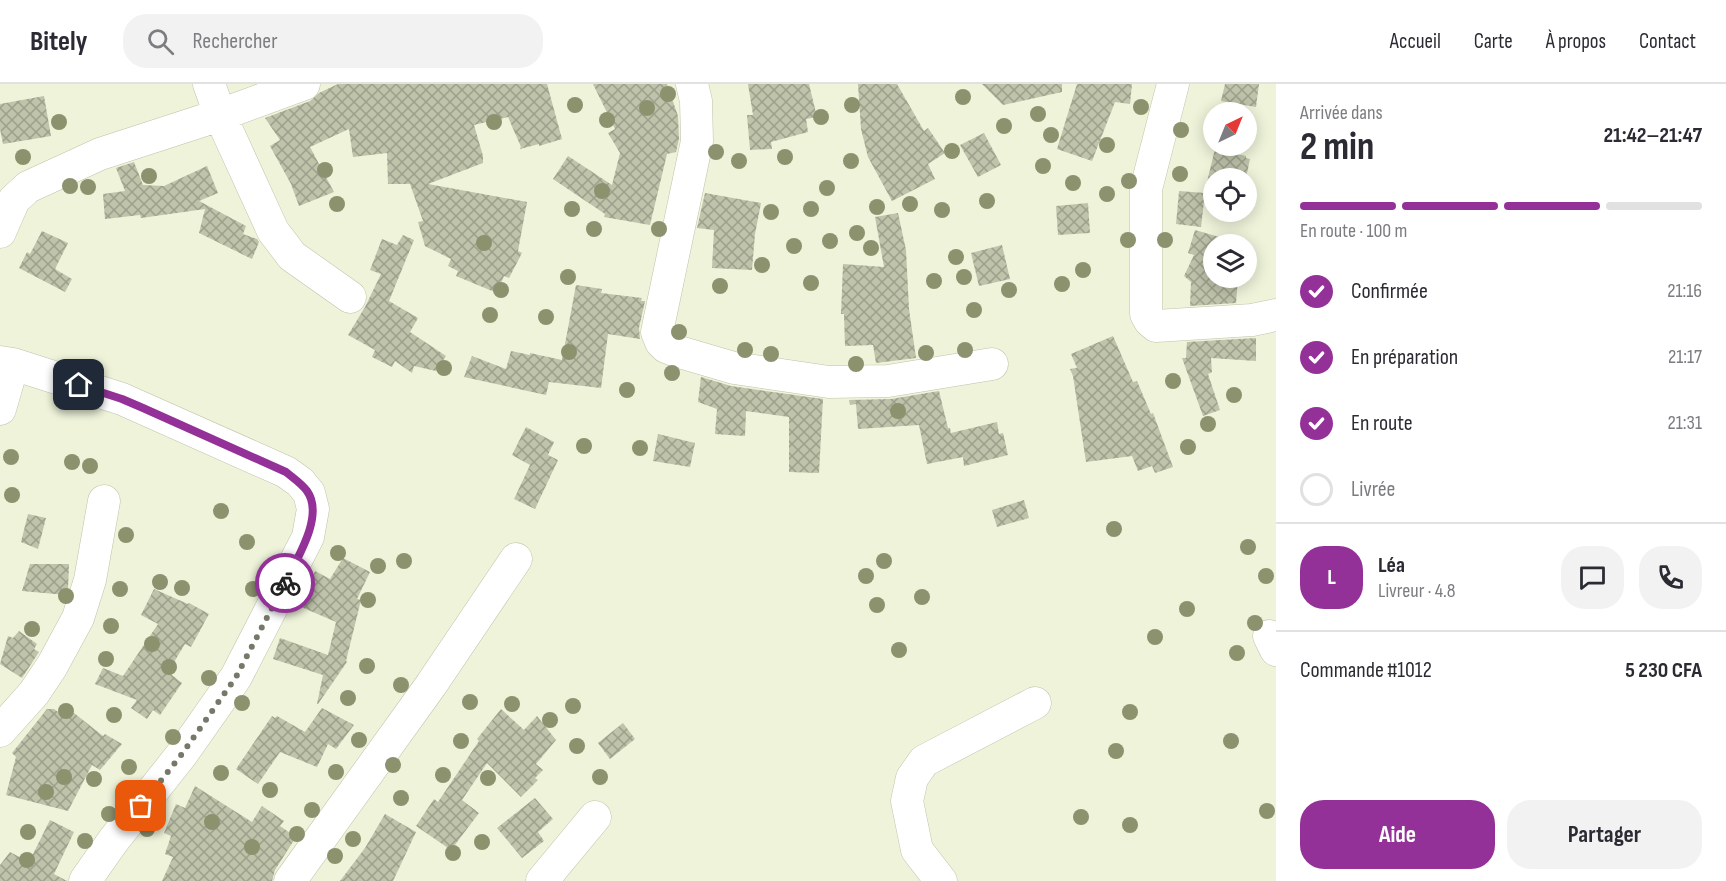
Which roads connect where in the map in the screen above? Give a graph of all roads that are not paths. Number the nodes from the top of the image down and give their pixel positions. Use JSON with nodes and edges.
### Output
{"nodes":[{"id":1,"x":209,"y":84,"type":"edge"},
{"id":2,"x":304,"y":84,"type":"edge"},
{"id":3,"x":692,"y":84,"type":"edge"},
{"id":4,"x":1173,"y":84,"type":"edge"},
{"id":5,"x":220,"y":115,"type":"junction"},
{"id":6,"x":0,"y":232,"type":"edge"},
{"id":7,"x":350,"y":297,"type":"dead end"},
{"id":8,"x":1276,"y":315,"type":"edge"},
{"id":9,"x":7,"y":363,"type":"edge"},
{"id":10,"x":992,"y":364,"type":"dead end"},
{"id":11,"x":0,"y":409,"type":"edge"},
{"id":12,"x":104,"y":501,"type":"dead end"},
{"id":13,"x":516,"y":559,"type":"dead end"},
{"id":14,"x":1035,"y":703,"type":"dead end"},
{"id":15,"x":0,"y":731,"type":"edge"},
{"id":16,"x":595,"y":817,"type":"dead end"},
{"id":17,"x":85,"y":881,"type":"edge"},
{"id":18,"x":290,"y":881,"type":"edge"},
{"id":19,"x":542,"y":881,"type":"edge"},
{"id":20,"x":940,"y":881,"type":"edge"}],
"edges":[{"from":1,"to":5,"type":"street"},
{"from":2,"to":5,"type":"street"},
{"from":3,"to":10,"type":"street"},
{"from":4,"to":8,"type":"street"},
{"from":5,"to":6,"type":"street"},
{"from":5,"to":7,"type":"street"},
{"from":9,"to":11,"type":"street"},
{"from":9,"to":17,"type":"street"},
{"from":12,"to":15,"type":"street"},
{"from":13,"to":18,"type":"street"},
{"from":14,"to":20,"type":"street"},
{"from":16,"to":19,"type":"street"}]}
